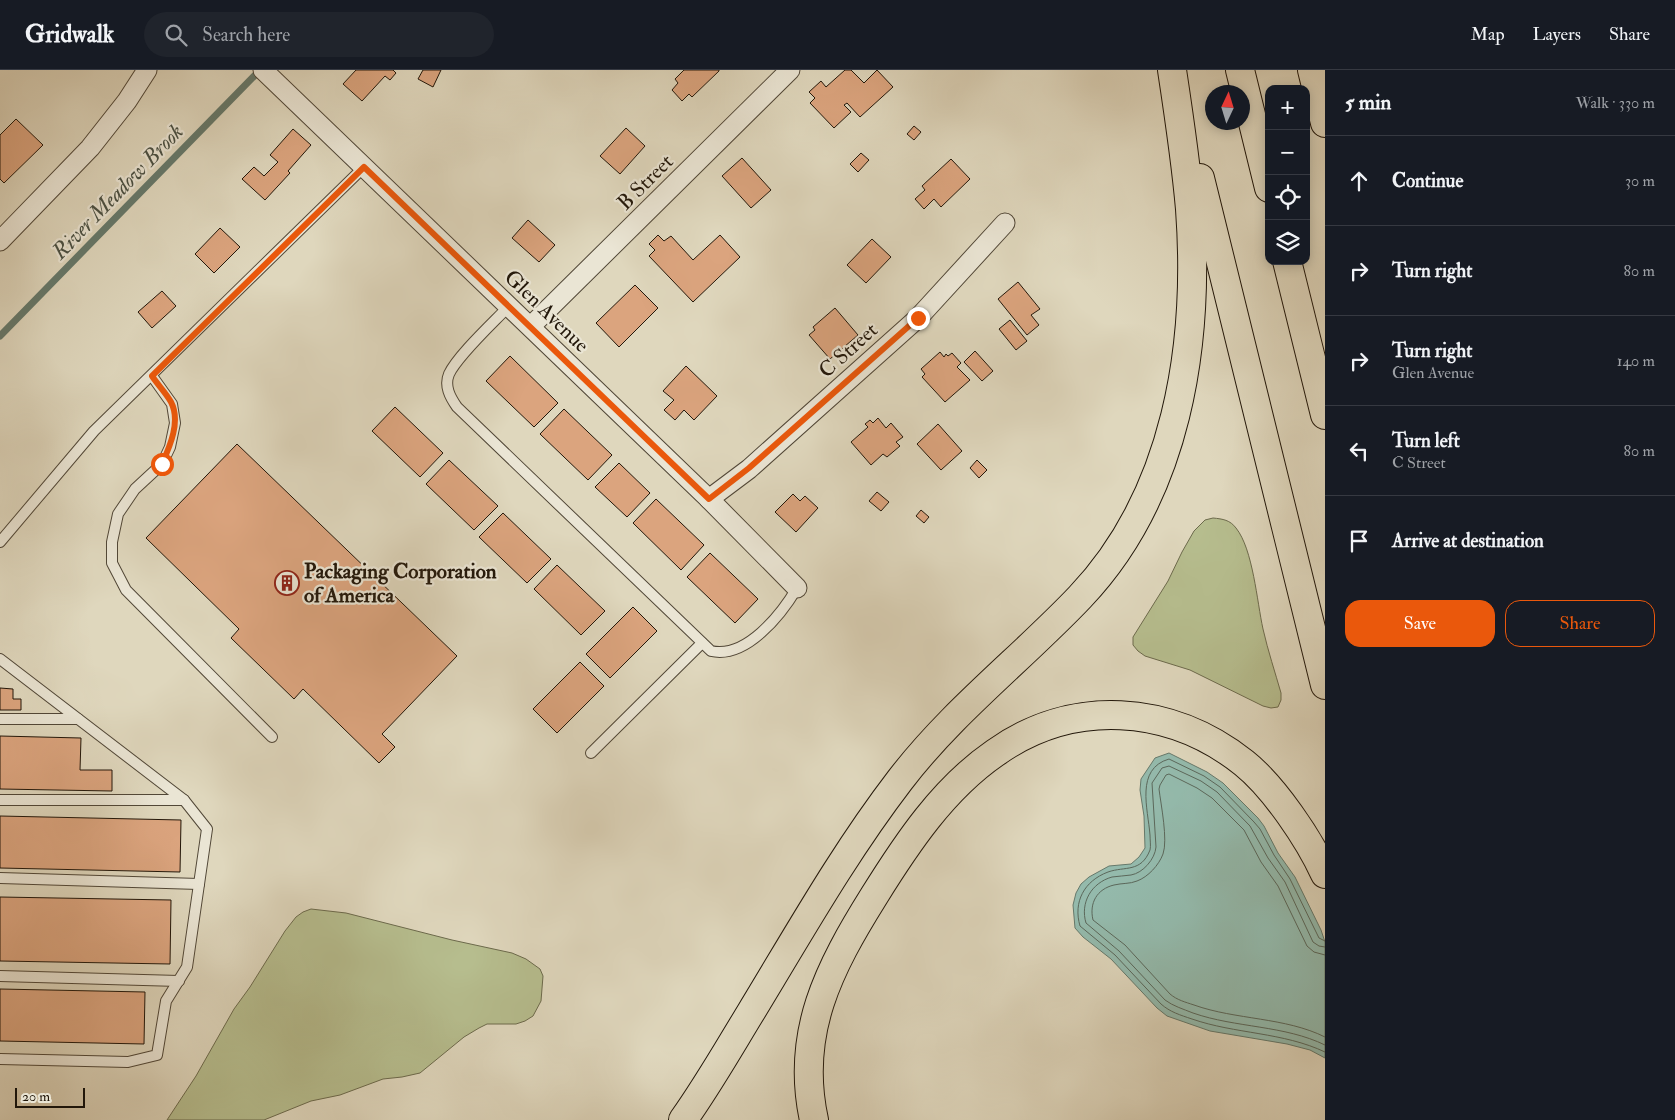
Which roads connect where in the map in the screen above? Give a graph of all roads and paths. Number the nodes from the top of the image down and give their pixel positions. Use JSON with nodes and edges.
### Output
{"nodes":[{"id":1,"x":146,"y":70,"type":"edge"},
{"id":2,"x":790,"y":70,"type":"edge"},
{"id":3,"x":1173,"y":70,"type":"edge"},
{"id":4,"x":1240,"y":70,"type":"edge"},
{"id":5,"x":1312,"y":70,"type":"edge"},
{"id":6,"x":267,"y":74,"type":"edge"},
{"id":7,"x":1325,"y":123,"type":"edge"},
{"id":8,"x":364,"y":167,"type":"junction"},
{"id":9,"x":1266,"y":175,"type":"edge"},
{"id":10,"x":1005,"y":222,"type":"dead end"},
{"id":11,"x":0,"y":241,"type":"edge"},
{"id":12,"x":1288,"y":265,"type":"edge"},
{"id":13,"x":509,"y":306,"type":"junction"},
{"id":14,"x":531,"y":326,"type":"junction"},
{"id":15,"x":152,"y":376,"type":"junction"},
{"id":16,"x":1325,"y":415,"type":"edge"},
{"id":17,"x":709,"y":499,"type":"junction"},
{"id":18,"x":0,"y":542,"type":"edge"},
{"id":19,"x":797,"y":588,"type":"joint"},
{"id":20,"x":702,"y":643,"type":"junction"},
{"id":21,"x":0,"y":660,"type":"edge"},
{"id":22,"x":1325,"y":685,"type":"edge"},
{"id":23,"x":0,"y":719,"type":"edge"},
{"id":24,"x":78,"y":720,"type":"junction"},
{"id":25,"x":272,"y":737,"type":"dead end"},
{"id":26,"x":591,"y":753,"type":"dead end"},
{"id":27,"x":0,"y":800,"type":"edge"},
{"id":28,"x":184,"y":800,"type":"junction"},
{"id":29,"x":1325,"y":874,"type":"edge"},
{"id":30,"x":0,"y":878,"type":"edge"},
{"id":31,"x":199,"y":884,"type":"junction"},
{"id":32,"x":0,"y":976,"type":"edge"},
{"id":33,"x":179,"y":981,"type":"junction"},
{"id":34,"x":0,"y":1059,"type":"edge"},
{"id":35,"x":683,"y":1120,"type":"edge"},
{"id":36,"x":814,"y":1120,"type":"edge"}],
"edges":[{"from":1,"to":11,"type":"street"},
{"from":2,"to":14,"type":"street","name":"B Street"},
{"from":3,"to":22,"type":"highway"},
{"from":3,"to":35,"type":"highway"},
{"from":4,"to":9,"type":"highway"},
{"from":5,"to":7,"type":"highway"},
{"from":6,"to":8,"type":"street","name":"Glen Avenue"},
{"from":8,"to":13,"type":"street","name":"Glen Avenue"},
{"from":8,"to":15,"type":"lane"},
{"from":10,"to":17,"type":"street","name":"C Street"},
{"from":12,"to":16,"type":"highway"},
{"from":13,"to":14,"type":"street","name":"Glen Avenue"},
{"from":13,"to":20,"type":"lane"},
{"from":14,"to":17,"type":"street","name":"Glen Avenue"},
{"from":15,"to":18,"type":"lane"},
{"from":15,"to":25,"type":"lane"},
{"from":17,"to":19,"type":"street","name":"Glen Avenue"},
{"from":19,"to":20,"type":"lane"},
{"from":20,"to":26,"type":"lane"},
{"from":21,"to":24,"type":"lane"},
{"from":23,"to":24,"type":"lane"},
{"from":24,"to":28,"type":"lane"},
{"from":27,"to":28,"type":"lane"},
{"from":28,"to":31,"type":"lane"},
{"from":29,"to":36,"type":"highway"},
{"from":30,"to":31,"type":"lane"},
{"from":31,"to":33,"type":"lane"},
{"from":32,"to":33,"type":"lane"},
{"from":33,"to":34,"type":"lane"}]}
